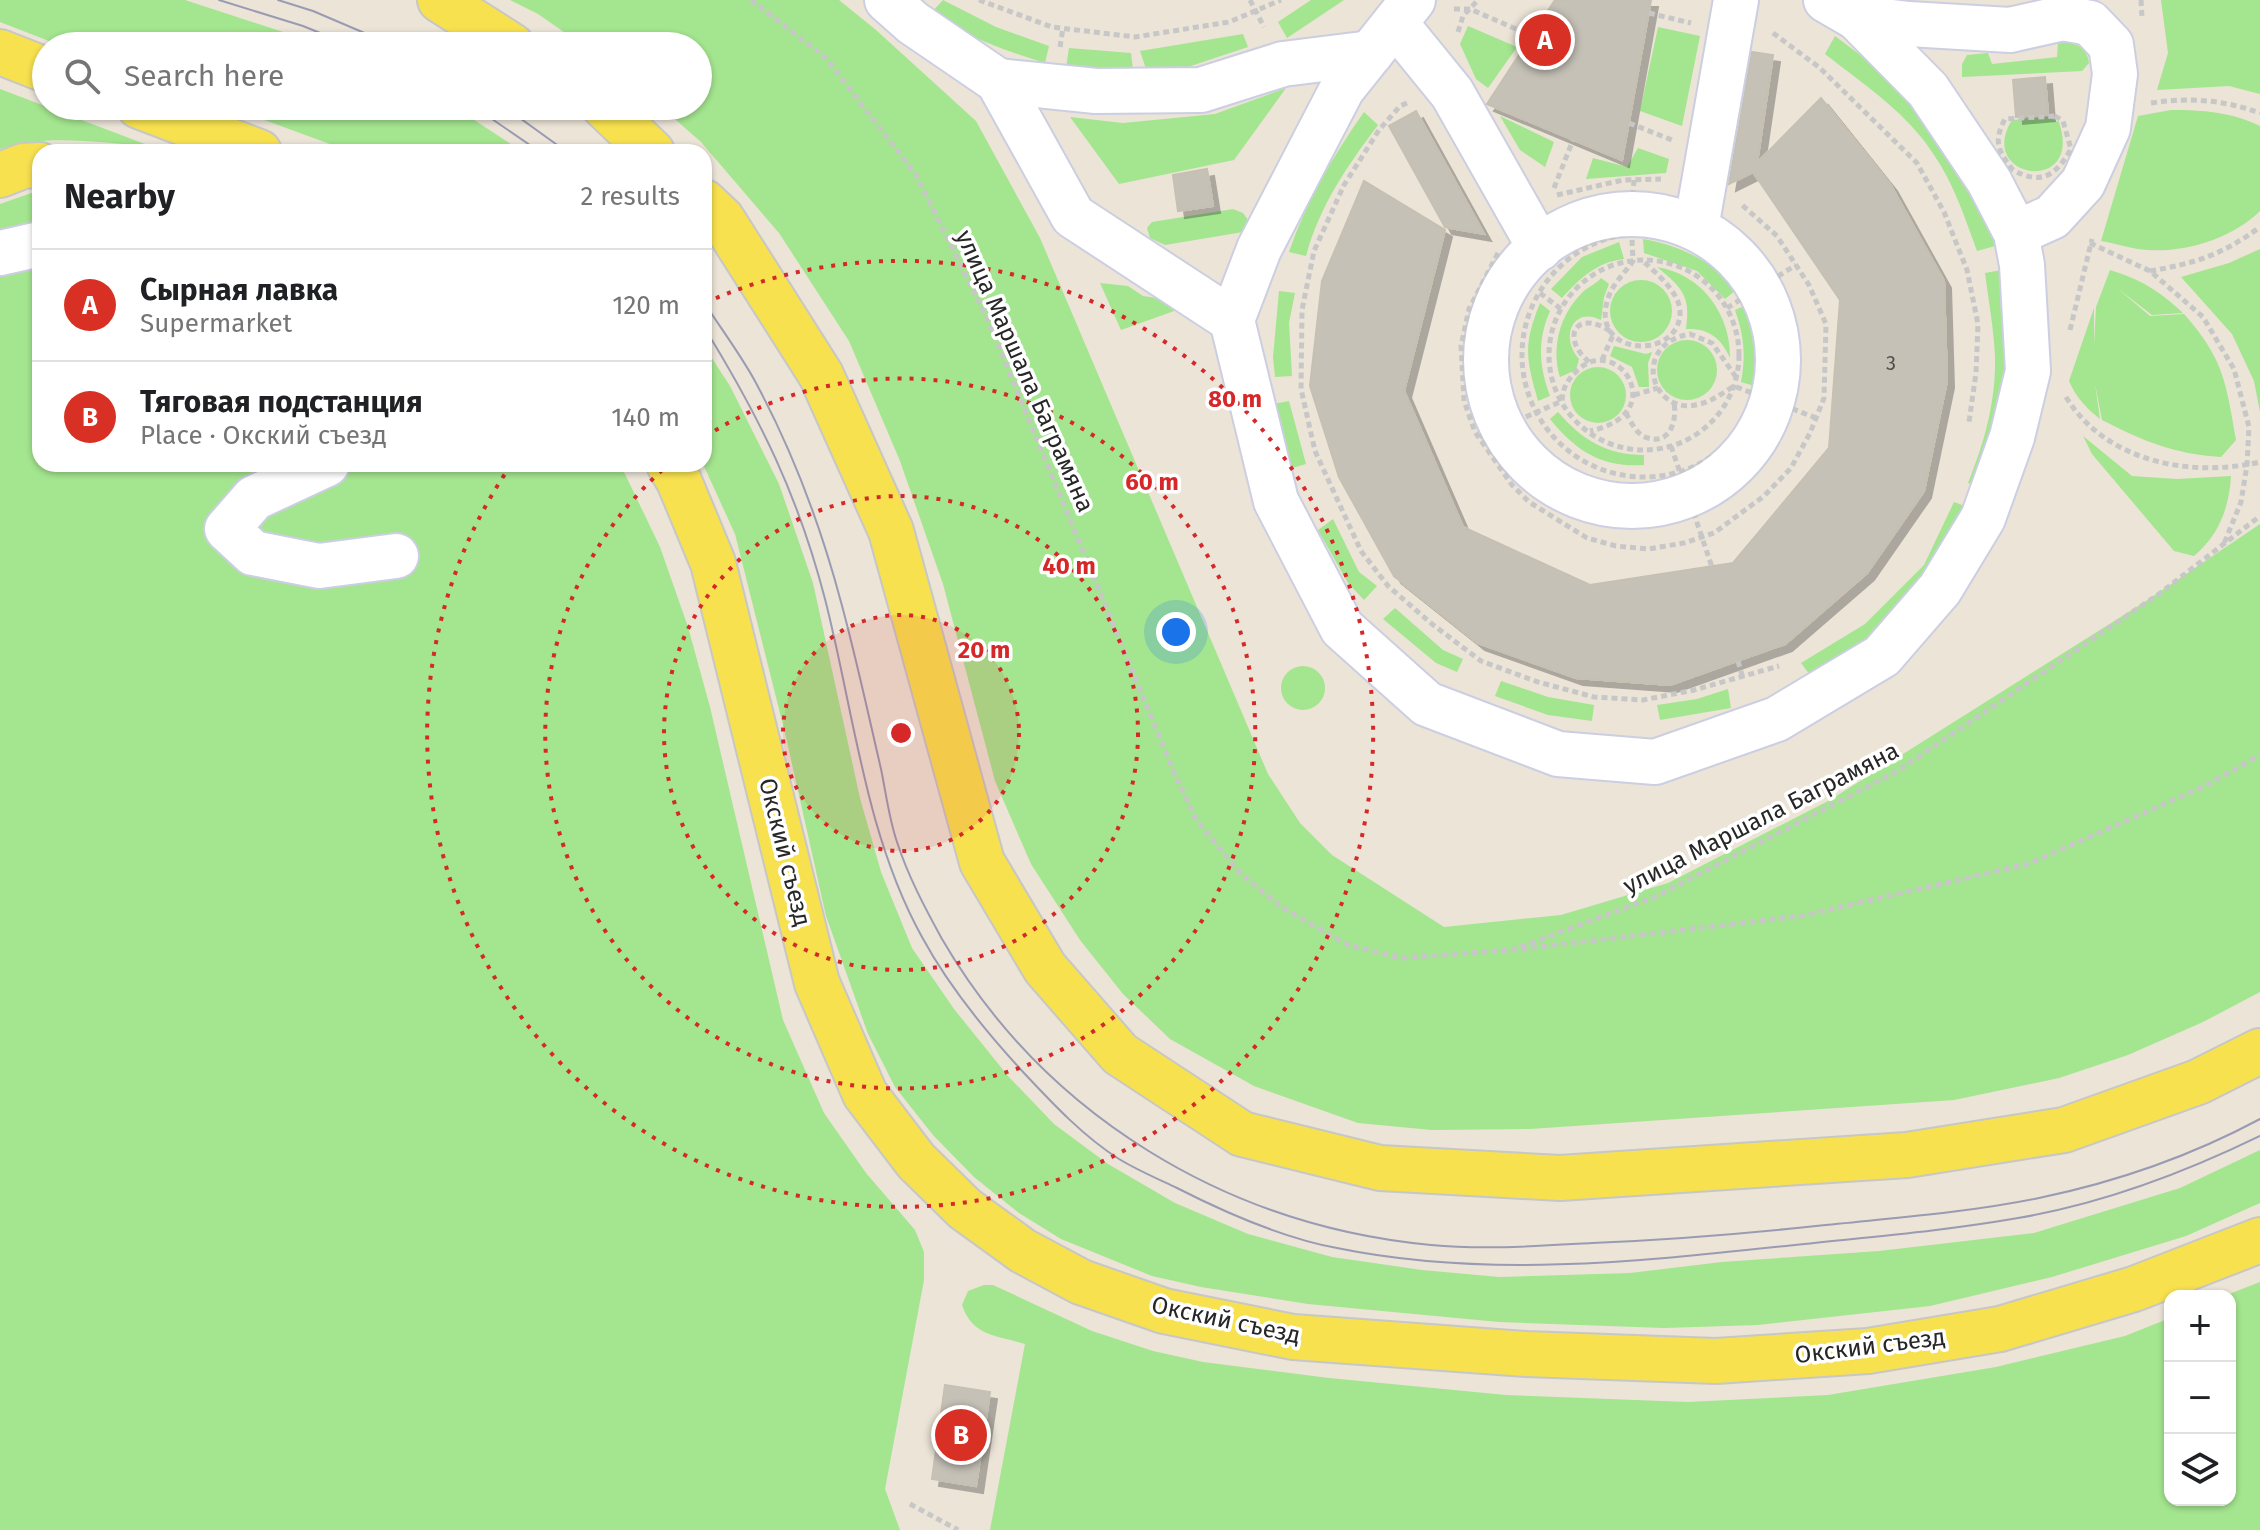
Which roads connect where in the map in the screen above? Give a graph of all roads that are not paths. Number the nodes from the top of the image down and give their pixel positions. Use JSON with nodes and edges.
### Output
{"nodes":[{"id":1,"x":440,"y":0,"type":"edge"},
{"id":2,"x":887,"y":0,"type":"edge"},
{"id":3,"x":1736,"y":0,"type":"edge"},
{"id":4,"x":1841,"y":9,"type":"edge"},
{"id":5,"x":1393,"y":25,"type":"edge"},
{"id":6,"x":490,"y":32,"type":"edge"},
{"id":7,"x":0,"y":52,"type":"edge"},
{"id":8,"x":32,"y":65,"type":"edge"},
{"id":9,"x":998,"y":81,"type":"junction"},
{"id":10,"x":176,"y":120,"type":"edge"},
{"id":11,"x":619,"y":120,"type":"edge"},
{"id":12,"x":238,"y":144,"type":"edge"},
{"id":13,"x":644,"y":144,"type":"edge"},
{"id":14,"x":32,"y":165,"type":"edge"},
{"id":15,"x":0,"y":175,"type":"edge"},
{"id":16,"x":712,"y":210,"type":"edge"},
{"id":17,"x":1696,"y":228,"type":"junction"},
{"id":18,"x":2016,"y":233,"type":"junction"},
{"id":19,"x":32,"y":246,"type":"edge"},
{"id":20,"x":1520,"y":248,"type":"junction"},
{"id":21,"x":0,"y":253,"type":"edge"},
{"id":22,"x":1232,"y":320,"type":"junction"},
{"id":23,"x":310,"y":472,"type":"edge"},
{"id":24,"x":674,"y":472,"type":"edge"},
{"id":25,"x":396,"y":556,"type":"dead end"},
{"id":26,"x":2260,"y":1051,"type":"edge"},
{"id":27,"x":2260,"y":1240,"type":"edge"}],
"edges":[{"from":1,"to":6,"type":"main road"},
{"from":2,"to":9,"type":"street"},
{"from":3,"to":17,"type":"street"},
{"from":4,"to":18,"type":"street"},
{"from":4,"to":18,"type":"street"},
{"from":5,"to":9,"type":"street"},
{"from":5,"to":20,"type":"street"},
{"from":5,"to":22,"type":"street"},
{"from":7,"to":8,"type":"main road"},
{"from":9,"to":22,"type":"street"},
{"from":10,"to":12,"type":"main road"},
{"from":11,"to":13,"type":"main road"},
{"from":14,"to":15,"type":"main road"},
{"from":16,"to":26,"type":"main road"},
{"from":17,"to":20,"type":"street"},
{"from":17,"to":20,"type":"street"},
{"from":18,"to":22,"type":"street"},
{"from":19,"to":21,"type":"street"},
{"from":23,"to":25,"type":"street"},
{"from":24,"to":27,"type":"main road","name":"Окский съезд"}]}
